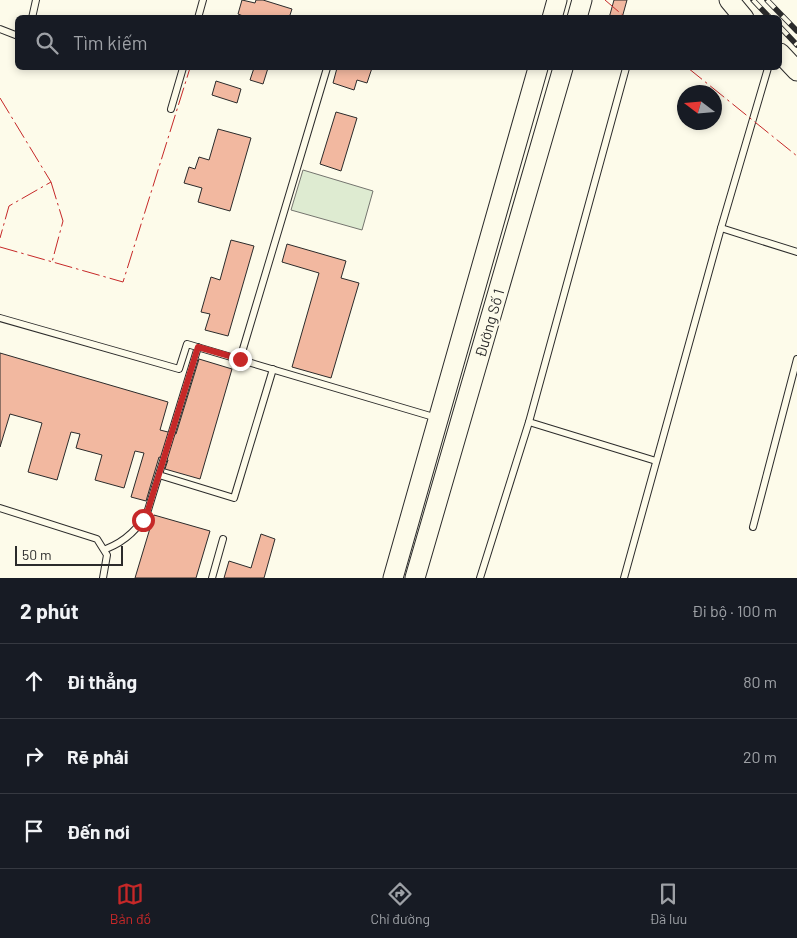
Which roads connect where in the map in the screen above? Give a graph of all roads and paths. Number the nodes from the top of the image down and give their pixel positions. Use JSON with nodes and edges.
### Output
{"nodes":[{"id":1,"x":36,"y":0,"type":"edge"},
{"id":2,"x":203,"y":0,"type":"edge"},
{"id":3,"x":557,"y":0,"type":"edge"},
{"id":4,"x":582,"y":0,"type":"edge"},
{"id":5,"x":727,"y":1,"type":"edge"},
{"id":6,"x":33,"y":15,"type":"edge"},
{"id":7,"x":199,"y":15,"type":"edge"},
{"id":8,"x":553,"y":15,"type":"edge"},
{"id":9,"x":578,"y":15,"type":"edge"},
{"id":10,"x":741,"y":15,"type":"edge"},
{"id":11,"x":0,"y":29,"type":"edge"},
{"id":12,"x":15,"y":35,"type":"edge"},
{"id":13,"x":782,"y":55,"type":"edge"},
{"id":14,"x":182,"y":70,"type":"edge"},
{"id":15,"x":326,"y":70,"type":"edge"},
{"id":16,"x":537,"y":70,"type":"edge"},
{"id":17,"x":562,"y":70,"type":"edge"},
{"id":18,"x":625,"y":70,"type":"edge"},
{"id":19,"x":767,"y":70,"type":"edge"},
{"id":20,"x":797,"y":71,"type":"edge"},
{"id":21,"x":171,"y":109,"type":"dead end"},
{"id":22,"x":720,"y":228,"type":"junction"},
{"id":23,"x":797,"y":252,"type":"edge"},
{"id":24,"x":0,"y":318,"type":"edge"},
{"id":25,"x":198,"y":347,"type":"junction"},
{"id":26,"x":240,"y":359,"type":"junction"},
{"id":27,"x":797,"y":359,"type":"edge"},
{"id":28,"x":273,"y":369,"type":"junction"},
{"id":29,"x":438,"y":418,"type":"junction"},
{"id":30,"x":529,"y":422,"type":"junction"},
{"id":31,"x":656,"y":461,"type":"junction"},
{"id":32,"x":159,"y":475,"type":"junction"},
{"id":33,"x":0,"y":508,"type":"edge"},
{"id":34,"x":753,"y":527,"type":"dead end"},
{"id":35,"x":223,"y":539,"type":"dead end"},
{"id":36,"x":106,"y":549,"type":"junction"},
{"id":37,"x":103,"y":578,"type":"edge"},
{"id":38,"x":212,"y":578,"type":"edge"},
{"id":39,"x":393,"y":578,"type":"edge"},
{"id":40,"x":415,"y":578,"type":"edge"},
{"id":41,"x":480,"y":578,"type":"edge"},
{"id":42,"x":624,"y":578,"type":"edge"}],
"edges":[{"from":1,"to":6,"type":"lane"},
{"from":2,"to":7,"type":"lane"},
{"from":3,"to":8,"type":"main road"},
{"from":4,"to":9,"type":"main road"},
{"from":5,"to":10,"type":"main road"},
{"from":11,"to":12,"type":"lane"},
{"from":13,"to":20,"type":"main road"},
{"from":14,"to":21,"type":"lane"},
{"from":15,"to":26,"type":"lane"},
{"from":16,"to":29,"type":"main road","name":"Đường Số 1"},
{"from":17,"to":40,"type":"main road","name":"Đường Số 1"},
{"from":18,"to":30,"type":"lane"},
{"from":19,"to":22,"type":"lane"},
{"from":22,"to":23,"type":"lane"},
{"from":22,"to":31,"type":"lane"},
{"from":24,"to":25,"type":"lane"},
{"from":25,"to":26,"type":"lane"},
{"from":25,"to":32,"type":"lane"},
{"from":26,"to":28,"type":"lane"},
{"from":27,"to":34,"type":"lane"},
{"from":28,"to":29,"type":"lane"},
{"from":28,"to":32,"type":"lane"},
{"from":29,"to":39,"type":"main road","name":"Đường Số 1"},
{"from":30,"to":31,"type":"lane"},
{"from":30,"to":41,"type":"lane"},
{"from":31,"to":42,"type":"lane"},
{"from":32,"to":36,"type":"lane"},
{"from":33,"to":36,"type":"lane"},
{"from":35,"to":38,"type":"lane"},
{"from":36,"to":37,"type":"lane"}]}
